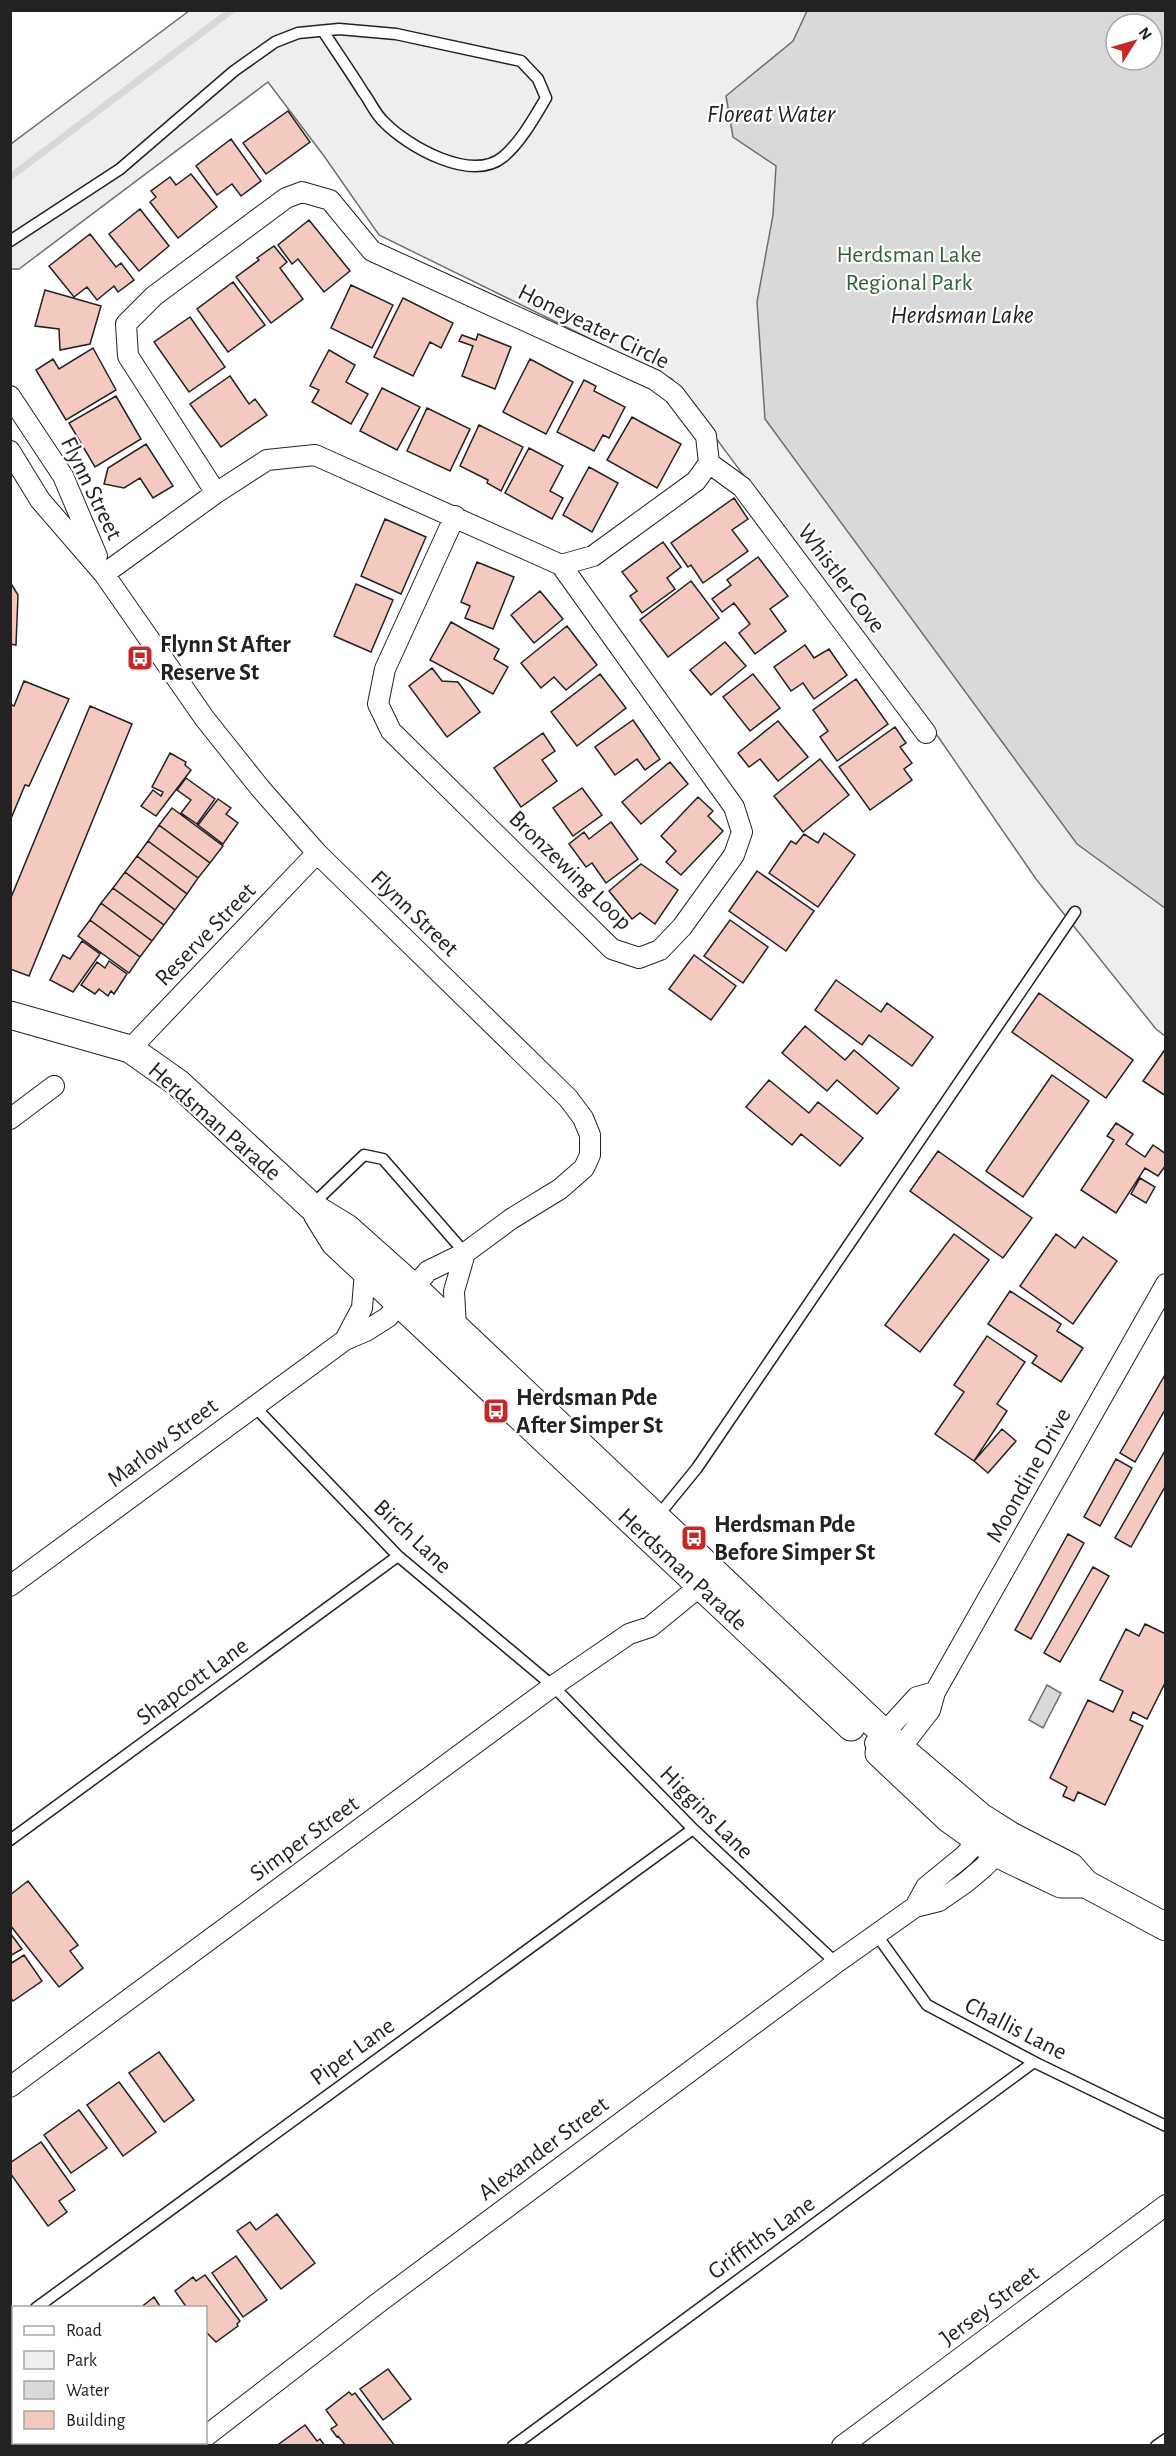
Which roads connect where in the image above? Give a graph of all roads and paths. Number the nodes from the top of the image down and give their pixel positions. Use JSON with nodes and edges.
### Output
{"nodes":[{"id":1,"x":323,"y":30,"type":"junction"},
{"id":2,"x":10,"y":241,"type":"edge"},
{"id":3,"x":10,"y":396,"type":"edge"},
{"id":4,"x":10,"y":451,"type":"edge"},
{"id":5,"x":709,"y":463,"type":"junction"},
{"id":6,"x":216,"y":493,"type":"junction"},
{"id":7,"x":455,"y":516,"type":"junction"},
{"id":8,"x":561,"y":565,"type":"junction"},
{"id":9,"x":104,"y":574,"type":"junction"},
{"id":10,"x":927,"y":733,"type":"dead end"},
{"id":11,"x":317,"y":853,"type":"junction"},
{"id":12,"x":1075,"y":912,"type":"dead end"},
{"id":13,"x":10,"y":1015,"type":"edge"},
{"id":14,"x":130,"y":1049,"type":"junction"},
{"id":15,"x":54,"y":1086,"type":"dead end"},
{"id":16,"x":10,"y":1119,"type":"edge"},
{"id":17,"x":311,"y":1206,"type":"junction"},
{"id":18,"x":465,"y":1253,"type":"junction"},
{"id":19,"x":365,"y":1271,"type":"junction"},
{"id":20,"x":1166,"y":1284,"type":"edge"},
{"id":21,"x":406,"y":1295,"type":"junction"},
{"id":22,"x":456,"y":1328,"type":"junction"},
{"id":23,"x":345,"y":1340,"type":"junction"},
{"id":24,"x":254,"y":1406,"type":"junction"},
{"id":25,"x":657,"y":1517,"type":"junction"},
{"id":26,"x":398,"y":1556,"type":"junction"},
{"id":27,"x":704,"y":1575,"type":"junction"},
{"id":28,"x":10,"y":1586,"type":"edge"},
{"id":29,"x":553,"y":1686,"type":"junction"},
{"id":30,"x":887,"y":1748,"type":"junction"},
{"id":31,"x":693,"y":1829,"type":"junction"},
{"id":32,"x":995,"y":1839,"type":"junction"},
{"id":33,"x":10,"y":1840,"type":"edge"},
{"id":34,"x":1166,"y":1927,"type":"edge"},
{"id":35,"x":876,"y":1934,"type":"junction"},
{"id":36,"x":836,"y":1963,"type":"junction"},
{"id":37,"x":1034,"y":2062,"type":"junction"},
{"id":38,"x":10,"y":2087,"type":"edge"},
{"id":39,"x":1166,"y":2126,"type":"edge"},
{"id":40,"x":1166,"y":2205,"type":"edge"},
{"id":41,"x":37,"y":2306,"type":"edge"},
{"id":42,"x":207,"y":2435,"type":"edge"},
{"id":43,"x":1166,"y":2439,"type":"edge"},
{"id":44,"x":513,"y":2445,"type":"edge"},
{"id":45,"x":842,"y":2445,"type":"edge"},
{"id":46,"x":1156,"y":2445,"type":"edge"}],
"edges":[{"from":1,"to":1,"type":"lane"},
{"from":1,"to":2,"type":"lane"},
{"from":3,"to":9,"type":"street","name":"Flynn Street"},
{"from":4,"to":9,"type":"street","name":"Flynn Street"},
{"from":5,"to":6,"type":"street","name":"Honeyeater Circle"},
{"from":5,"to":8,"type":"street"},
{"from":5,"to":10,"type":"street","name":"Whistler Cove"},
{"from":6,"to":7,"type":"street"},
{"from":6,"to":9,"type":"street"},
{"from":7,"to":8,"type":"street"},
{"from":7,"to":8,"type":"street","name":"Bronzewing Loop"},
{"from":9,"to":11,"type":"street","name":"Flynn Street"},
{"from":11,"to":14,"type":"street","name":"Reserve Street"},
{"from":11,"to":18,"type":"street","name":"Flynn Street"},
{"from":12,"to":25,"type":"lane"},
{"from":13,"to":14,"type":"main road","name":"Herdsman Parade"},
{"from":14,"to":17,"type":"main road","name":"Herdsman Parade"},
{"from":15,"to":16,"type":"street"},
{"from":17,"to":18,"type":"lane"},
{"from":17,"to":19,"type":"main road","name":"Herdsman Parade"},
{"from":17,"to":21,"type":"main road","name":"Herdsman Parade"},
{"from":18,"to":21,"type":"street","name":"Flynn Street"},
{"from":18,"to":22,"type":"street"},
{"from":19,"to":21,"type":"main road","name":"Herdsman Parade"},
{"from":19,"to":23,"type":"street","name":"Marlow Street"},
{"from":20,"to":30,"type":"street","name":"Moondine Drive"},
{"from":21,"to":22,"type":"main road","name":"Herdsman Parade"},
{"from":21,"to":23,"type":"street","name":"Marlow Street"},
{"from":21,"to":27,"type":"main road","name":"Herdsman Parade"},
{"from":22,"to":25,"type":"main road","name":"Herdsman Parade"},
{"from":23,"to":24,"type":"street","name":"Marlow Street"},
{"from":24,"to":26,"type":"lane","name":"Birch Lane"},
{"from":24,"to":28,"type":"street","name":"Marlow Street"},
{"from":25,"to":27,"type":"main road","name":"Herdsman Parade"},
{"from":26,"to":29,"type":"lane","name":"Birch Lane"},
{"from":26,"to":33,"type":"lane","name":"Shapcott Lane"},
{"from":27,"to":29,"type":"street","name":"Simper Street"},
{"from":27,"to":30,"type":"main road","name":"Herdsman Parade"},
{"from":29,"to":31,"type":"lane","name":"Higgins Lane"},
{"from":29,"to":38,"type":"street","name":"Simper Street"},
{"from":30,"to":32,"type":"main road","name":"Herdsman Parade"},
{"from":31,"to":36,"type":"lane","name":"Higgins Lane"},
{"from":31,"to":41,"type":"lane","name":"Piper Lane"},
{"from":32,"to":34,"type":"main road","name":"Herdsman Parade"},
{"from":32,"to":35,"type":"street","name":"Alexander Street"},
{"from":35,"to":36,"type":"street","name":"Alexander Street"},
{"from":35,"to":37,"type":"lane","name":"Challis Lane"},
{"from":36,"to":42,"type":"street","name":"Alexander Street"},
{"from":37,"to":39,"type":"lane","name":"Challis Lane"},
{"from":37,"to":44,"type":"lane","name":"Griffiths Lane"},
{"from":40,"to":45,"type":"street","name":"Jersey Street"},
{"from":43,"to":46,"type":"lane"}]}
